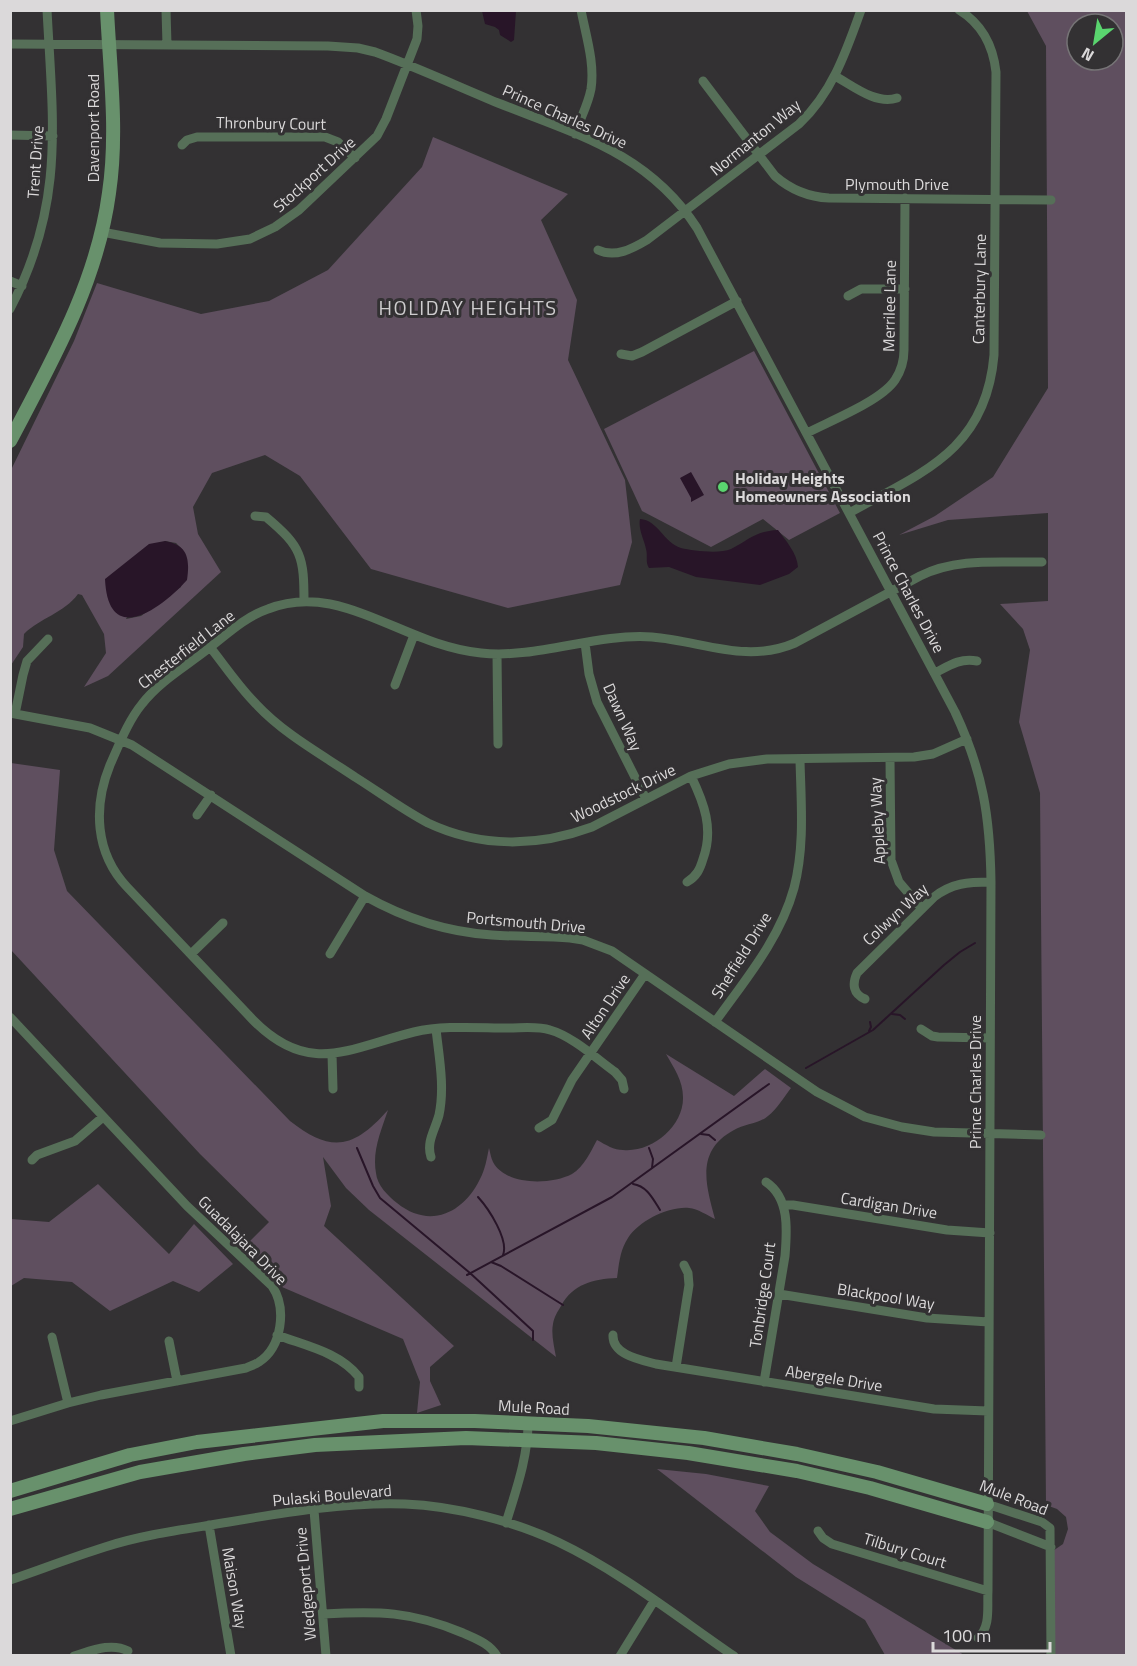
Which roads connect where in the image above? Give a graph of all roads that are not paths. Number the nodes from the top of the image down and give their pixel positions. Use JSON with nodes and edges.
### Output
{"nodes":[{"id":1,"x":47,"y":10,"type":"edge"},
{"id":2,"x":107,"y":10,"type":"edge"},
{"id":3,"x":166,"y":10,"type":"edge"},
{"id":4,"x":416,"y":10,"type":"edge"},
{"id":5,"x":861,"y":10,"type":"edge"},
{"id":6,"x":959,"y":10,"type":"edge"},
{"id":7,"x":583,"y":11,"type":"edge"},
{"id":8,"x":10,"y":44,"type":"edge"},
{"id":9,"x":49,"y":44,"type":"junction"},
{"id":10,"x":109,"y":44,"type":"junction"},
{"id":11,"x":167,"y":45,"type":"junction"},
{"id":12,"x":407,"y":66,"type":"junction"},
{"id":13,"x":835,"y":76,"type":"junction"},
{"id":14,"x":704,"y":81,"type":"dead end"},
{"id":15,"x":897,"y":98,"type":"dead end"},
{"id":16,"x":575,"y":134,"type":"junction"},
{"id":17,"x":10,"y":135,"type":"edge"},
{"id":18,"x":53,"y":136,"type":"junction"},
{"id":19,"x":182,"y":145,"type":"dead end"},
{"id":20,"x":759,"y":154,"type":"junction"},
{"id":21,"x":355,"y":158,"type":"junction"},
{"id":22,"x":905,"y":198,"type":"junction"},
{"id":23,"x":995,"y":199,"type":"junction"},
{"id":24,"x":1051,"y":200,"type":"dead end"},
{"id":25,"x":686,"y":211,"type":"junction"},
{"id":26,"x":102,"y":232,"type":"junction"},
{"id":27,"x":598,"y":249,"type":"dead end"},
{"id":28,"x":10,"y":281,"type":"edge"},
{"id":29,"x":22,"y":286,"type":"junction"},
{"id":30,"x":905,"y":289,"type":"junction"},
{"id":31,"x":848,"y":296,"type":"dead end"},
{"id":32,"x":737,"y":302,"type":"junction"},
{"id":33,"x":10,"y":309,"type":"edge"},
{"id":34,"x":621,"y":354,"type":"dead end"},
{"id":35,"x":807,"y":434,"type":"junction"},
{"id":36,"x":10,"y":441,"type":"edge"},
{"id":37,"x":849,"y":513,"type":"junction"},
{"id":38,"x":255,"y":516,"type":"dead end"},
{"id":39,"x":1042,"y":562,"type":"dead end"},
{"id":40,"x":891,"y":592,"type":"junction"},
{"id":41,"x":304,"y":602,"type":"junction"},
{"id":42,"x":414,"y":635,"type":"junction"},
{"id":43,"x":48,"y":639,"type":"dead end"},
{"id":44,"x":585,"y":643,"type":"junction"},
{"id":45,"x":210,"y":647,"type":"junction"},
{"id":46,"x":497,"y":654,"type":"junction"},
{"id":47,"x":977,"y":661,"type":"dead end"},
{"id":48,"x":935,"y":673,"type":"junction"},
{"id":49,"x":395,"y":685,"type":"dead end"},
{"id":50,"x":13,"y":714,"type":"edge"},
{"id":51,"x":967,"y":739,"type":"junction"},
{"id":52,"x":122,"y":740,"type":"junction"},
{"id":53,"x":498,"y":744,"type":"dead end"},
{"id":54,"x":890,"y":759,"type":"junction"},
{"id":55,"x":800,"y":760,"type":"junction"},
{"id":56,"x":691,"y":776,"type":"junction"},
{"id":57,"x":211,"y":795,"type":"junction"},
{"id":58,"x":646,"y":799,"type":"junction"},
{"id":59,"x":197,"y":815,"type":"dead end"},
{"id":60,"x":687,"y":882,"type":"dead end"},
{"id":61,"x":991,"y":882,"type":"junction"},
{"id":62,"x":365,"y":896,"type":"junction"},
{"id":63,"x":922,"y":909,"type":"junction"},
{"id":64,"x":223,"y":923,"type":"dead end"},
{"id":65,"x":191,"y":954,"type":"junction"},
{"id":66,"x":330,"y":954,"type":"dead end"},
{"id":67,"x":645,"y":974,"type":"junction"},
{"id":68,"x":865,"y":999,"type":"dead end"},
{"id":69,"x":12,"y":1022,"type":"edge"},
{"id":70,"x":715,"y":1022,"type":"junction"},
{"id":71,"x":436,"y":1029,"type":"junction"},
{"id":72,"x":921,"y":1029,"type":"dead end"},
{"id":73,"x":990,"y":1038,"type":"junction"},
{"id":74,"x":332,"y":1054,"type":"junction"},
{"id":75,"x":590,"y":1054,"type":"junction"},
{"id":76,"x":333,"y":1089,"type":"dead end"},
{"id":77,"x":624,"y":1089,"type":"dead end"},
{"id":78,"x":103,"y":1117,"type":"junction"},
{"id":79,"x":538,"y":1128,"type":"dead end"},
{"id":80,"x":989,"y":1135,"type":"junction"},
{"id":81,"x":1041,"y":1135,"type":"dead end"},
{"id":82,"x":431,"y":1156,"type":"dead end"},
{"id":83,"x":32,"y":1160,"type":"dead end"},
{"id":84,"x":766,"y":1182,"type":"dead end"},
{"id":85,"x":783,"y":1205,"type":"junction"},
{"id":86,"x":990,"y":1233,"type":"junction"},
{"id":87,"x":684,"y":1264,"type":"dead end"},
{"id":88,"x":779,"y":1293,"type":"junction"},
{"id":89,"x":989,"y":1322,"type":"junction"},
{"id":90,"x":277,"y":1335,"type":"junction"},
{"id":91,"x":613,"y":1335,"type":"dead end"},
{"id":92,"x":52,"y":1337,"type":"dead end"},
{"id":93,"x":170,"y":1341,"type":"dead end"},
{"id":94,"x":676,"y":1367,"type":"junction"},
{"id":95,"x":177,"y":1381,"type":"junction"},
{"id":96,"x":764,"y":1382,"type":"junction"},
{"id":97,"x":359,"y":1388,"type":"dead end"},
{"id":98,"x":68,"y":1403,"type":"junction"},
{"id":99,"x":988,"y":1411,"type":"junction"},
{"id":100,"x":10,"y":1421,"type":"edge"},
{"id":101,"x":528,"y":1423,"type":"junction"},
{"id":102,"x":528,"y":1440,"type":"junction"},
{"id":103,"x":10,"y":1491,"type":"edge"},
{"id":104,"x":987,"y":1504,"type":"junction"},
{"id":105,"x":10,"y":1509,"type":"edge"},
{"id":106,"x":314,"y":1510,"type":"junction"},
{"id":107,"x":987,"y":1522,"type":"junction"},
{"id":108,"x":506,"y":1523,"type":"junction"},
{"id":109,"x":209,"y":1525,"type":"junction"},
{"id":110,"x":818,"y":1531,"type":"dead end"},
{"id":111,"x":1051,"y":1547,"type":"junction"},
{"id":112,"x":10,"y":1580,"type":"edge"},
{"id":113,"x":987,"y":1591,"type":"junction"},
{"id":114,"x":654,"y":1601,"type":"junction"},
{"id":115,"x":323,"y":1614,"type":"junction"},
{"id":116,"x":978,"y":1638,"type":"dead end"},
{"id":117,"x":128,"y":1651,"type":"dead end"},
{"id":118,"x":74,"y":1656,"type":"edge"},
{"id":119,"x":231,"y":1656,"type":"edge"},
{"id":120,"x":326,"y":1656,"type":"edge"},
{"id":121,"x":497,"y":1656,"type":"edge"},
{"id":122,"x":620,"y":1656,"type":"edge"},
{"id":123,"x":734,"y":1656,"type":"edge"},
{"id":124,"x":1051,"y":1656,"type":"edge"}],
"edges":[{"from":1,"to":9,"type":"street","name":"Trent Drive"},
{"from":2,"to":10,"type":"main road","name":"Davenport Road"},
{"from":3,"to":11,"type":"street"},
{"from":4,"to":12,"type":"street","name":"Stockport Drive"},
{"from":5,"to":13,"type":"street","name":"Normanton Way"},
{"from":6,"to":23,"type":"street","name":"Canterbury Lane"},
{"from":7,"to":16,"type":"street"},
{"from":8,"to":9,"type":"street","name":"Prince Charles Drive"},
{"from":9,"to":10,"type":"street","name":"Prince Charles Drive"},
{"from":9,"to":18,"type":"street","name":"Trent Drive"},
{"from":10,"to":11,"type":"street","name":"Prince Charles Drive"},
{"from":10,"to":26,"type":"main road","name":"Davenport Road"},
{"from":11,"to":12,"type":"street","name":"Prince Charles Drive"},
{"from":12,"to":16,"type":"street","name":"Prince Charles Drive"},
{"from":12,"to":21,"type":"street","name":"Stockport Drive"},
{"from":13,"to":15,"type":"street"},
{"from":13,"to":20,"type":"street","name":"Normanton Way"},
{"from":14,"to":20,"type":"street","name":"Plymouth Drive"},
{"from":16,"to":25,"type":"street","name":"Prince Charles Drive"},
{"from":17,"to":18,"type":"street"},
{"from":18,"to":29,"type":"street","name":"Trent Drive"},
{"from":19,"to":21,"type":"street","name":"Thronbury Court"},
{"from":20,"to":22,"type":"street","name":"Plymouth Drive"},
{"from":20,"to":25,"type":"street","name":"Normanton Way"},
{"from":21,"to":26,"type":"street","name":"Stockport Drive"},
{"from":22,"to":23,"type":"street","name":"Plymouth Drive"},
{"from":22,"to":30,"type":"street","name":"Merrilee Lane"},
{"from":23,"to":24,"type":"street","name":"Plymouth Drive"},
{"from":23,"to":37,"type":"street","name":"Canterbury Lane"},
{"from":25,"to":27,"type":"street","name":"Normanton Way"},
{"from":25,"to":32,"type":"street","name":"Prince Charles Drive"},
{"from":26,"to":36,"type":"main road","name":"Davenport Road"},
{"from":28,"to":29,"type":"street"},
{"from":29,"to":33,"type":"street","name":"Trent Drive"},
{"from":30,"to":31,"type":"street"},
{"from":30,"to":35,"type":"street","name":"Merrilee Lane"},
{"from":32,"to":34,"type":"street"},
{"from":32,"to":35,"type":"street","name":"Prince Charles Drive"},
{"from":35,"to":37,"type":"street","name":"Prince Charles Drive"},
{"from":37,"to":40,"type":"street","name":"Prince Charles Drive"},
{"from":38,"to":41,"type":"street"},
{"from":39,"to":40,"type":"street","name":"Chesterfield Lane"},
{"from":40,"to":44,"type":"street","name":"Chesterfield Lane"},
{"from":40,"to":48,"type":"street","name":"Prince Charles Drive"},
{"from":41,"to":42,"type":"street","name":"Chesterfield Lane"},
{"from":41,"to":45,"type":"street","name":"Chesterfield Lane"},
{"from":42,"to":46,"type":"street","name":"Chesterfield Lane"},
{"from":42,"to":49,"type":"street"},
{"from":43,"to":50,"type":"street"},
{"from":44,"to":46,"type":"street","name":"Chesterfield Lane"},
{"from":44,"to":58,"type":"street","name":"Dawn Way"},
{"from":45,"to":52,"type":"street","name":"Chesterfield Lane"},
{"from":45,"to":58,"type":"street","name":"Woodstock Drive"},
{"from":46,"to":53,"type":"street"},
{"from":47,"to":48,"type":"street"},
{"from":48,"to":51,"type":"street","name":"Prince Charles Drive"},
{"from":50,"to":52,"type":"street","name":"Portsmouth Drive"},
{"from":51,"to":54,"type":"street","name":"Woodstock Drive"},
{"from":51,"to":61,"type":"street","name":"Prince Charles Drive"},
{"from":52,"to":57,"type":"street","name":"Portsmouth Drive"},
{"from":52,"to":65,"type":"street","name":"Chesterfield Lane"},
{"from":54,"to":55,"type":"street","name":"Woodstock Drive"},
{"from":54,"to":63,"type":"street","name":"Appleby Way"},
{"from":55,"to":56,"type":"street","name":"Woodstock Drive"},
{"from":55,"to":70,"type":"street","name":"Sheffield Drive"},
{"from":56,"to":58,"type":"street","name":"Woodstock Drive"},
{"from":56,"to":60,"type":"street"},
{"from":57,"to":59,"type":"street"},
{"from":57,"to":62,"type":"street","name":"Portsmouth Drive"},
{"from":61,"to":63,"type":"street","name":"Colwyn Way"},
{"from":61,"to":73,"type":"street","name":"Prince Charles Drive"},
{"from":62,"to":66,"type":"street"},
{"from":62,"to":67,"type":"street","name":"Portsmouth Drive"},
{"from":63,"to":68,"type":"street","name":"Colwyn Way"},
{"from":64,"to":65,"type":"street"},
{"from":65,"to":74,"type":"street","name":"Chesterfield Lane"},
{"from":67,"to":70,"type":"street","name":"Portsmouth Drive"},
{"from":67,"to":75,"type":"street","name":"Alton Drive"},
{"from":69,"to":78,"type":"street","name":"Guadalajara Drive"},
{"from":70,"to":80,"type":"street","name":"Portsmouth Drive"},
{"from":71,"to":74,"type":"street","name":"Chesterfield Lane"},
{"from":71,"to":75,"type":"street","name":"Chesterfield Lane"},
{"from":71,"to":82,"type":"street"},
{"from":72,"to":73,"type":"street"},
{"from":73,"to":80,"type":"street","name":"Prince Charles Drive"},
{"from":74,"to":76,"type":"street"},
{"from":75,"to":77,"type":"street","name":"Chesterfield Lane"},
{"from":75,"to":79,"type":"street","name":"Alton Drive"},
{"from":78,"to":83,"type":"street"},
{"from":78,"to":90,"type":"street","name":"Guadalajara Drive"},
{"from":80,"to":81,"type":"street","name":"Portsmouth Drive"},
{"from":80,"to":86,"type":"street","name":"Prince Charles Drive"},
{"from":84,"to":85,"type":"street"},
{"from":85,"to":86,"type":"street","name":"Cardigan Drive"},
{"from":85,"to":88,"type":"street","name":"Tonbridge Court"},
{"from":86,"to":89,"type":"street","name":"Prince Charles Drive"},
{"from":87,"to":94,"type":"street"},
{"from":88,"to":89,"type":"street","name":"Blackpool Way"},
{"from":88,"to":96,"type":"street","name":"Tonbridge Court"},
{"from":89,"to":99,"type":"street","name":"Prince Charles Drive"},
{"from":90,"to":95,"type":"street","name":"Guadalajara Drive"},
{"from":90,"to":97,"type":"street"},
{"from":91,"to":94,"type":"street","name":"Abergele Drive"},
{"from":92,"to":98,"type":"street"},
{"from":93,"to":95,"type":"street"},
{"from":94,"to":96,"type":"street","name":"Abergele Drive"},
{"from":95,"to":98,"type":"street","name":"Guadalajara Drive"},
{"from":96,"to":99,"type":"street","name":"Abergele Drive"},
{"from":98,"to":100,"type":"street","name":"Guadalajara Drive"},
{"from":99,"to":104,"type":"street","name":"Prince Charles Drive"},
{"from":101,"to":102,"type":"street"},
{"from":101,"to":103,"type":"main road","name":"Mule Road"},
{"from":101,"to":104,"type":"main road","name":"Mule Road"},
{"from":102,"to":105,"type":"main road","name":"Mule Road"},
{"from":102,"to":107,"type":"main road","name":"Mule Road"},
{"from":102,"to":108,"type":"street"},
{"from":104,"to":107,"type":"street","name":"Prince Charles Drive"},
{"from":104,"to":111,"type":"street","name":"Mule Road"},
{"from":106,"to":108,"type":"street","name":"Pulaski Boulevard"},
{"from":106,"to":109,"type":"street","name":"Pulaski Boulevard"},
{"from":106,"to":115,"type":"street","name":"Wedgeport Drive"},
{"from":107,"to":111,"type":"street","name":"Mule Road"},
{"from":107,"to":113,"type":"street","name":"Prince Charles Drive"},
{"from":108,"to":114,"type":"street","name":"Pulaski Boulevard"},
{"from":109,"to":112,"type":"street","name":"Pulaski Boulevard"},
{"from":109,"to":119,"type":"street","name":"Maison Way"},
{"from":110,"to":113,"type":"street","name":"Tilbury Court"},
{"from":111,"to":124,"type":"street"},
{"from":113,"to":116,"type":"street","name":"Prince Charles Drive"},
{"from":114,"to":122,"type":"street"},
{"from":114,"to":123,"type":"street","name":"Pulaski Boulevard"},
{"from":115,"to":120,"type":"street","name":"Wedgeport Drive"},
{"from":115,"to":121,"type":"street"},
{"from":117,"to":118,"type":"street"}]}
